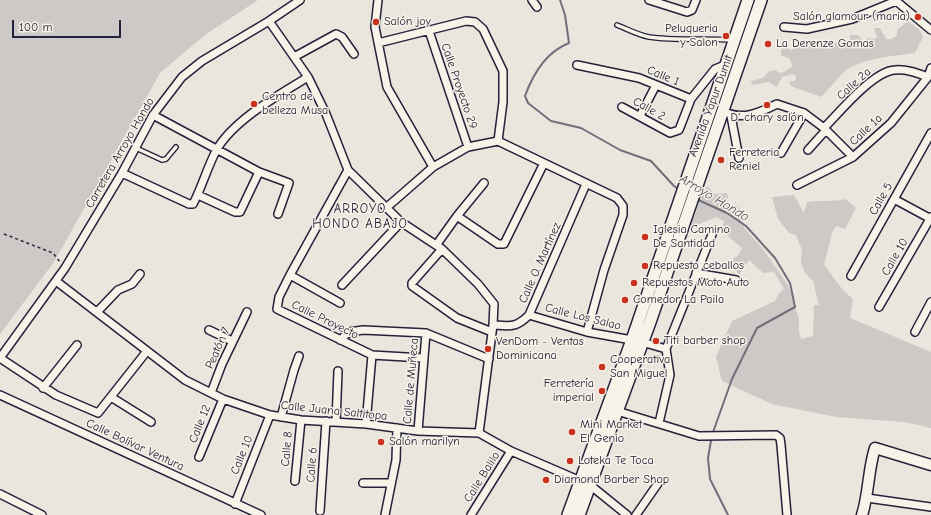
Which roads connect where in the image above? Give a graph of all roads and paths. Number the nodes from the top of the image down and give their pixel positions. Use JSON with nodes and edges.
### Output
{"nodes":[{"id":1,"x":300,"y":0,"type":"edge"},
{"id":2,"x":378,"y":0,"type":"edge"},
{"id":3,"x":532,"y":0,"type":"edge"},
{"id":4,"x":649,"y":0,"type":"edge"},
{"id":5,"x":696,"y":0,"type":"edge"},
{"id":6,"x":748,"y":0,"type":"edge"},
{"id":7,"x":761,"y":0,"type":"edge"},
{"id":8,"x":895,"y":1,"type":"edge"},
{"id":9,"x":537,"y":7,"type":"dead end"},
{"id":10,"x":269,"y":21,"type":"junction"},
{"id":11,"x":617,"y":25,"type":"dead end"},
{"id":12,"x":784,"y":27,"type":"dead end"},
{"id":13,"x":931,"y":30,"type":"edge"},
{"id":14,"x":429,"y":31,"type":"junction"},
{"id":15,"x":736,"y":40,"type":"junction"},
{"id":16,"x":378,"y":43,"type":"junction"},
{"id":17,"x":354,"y":54,"type":"dead end"},
{"id":18,"x":294,"y":57,"type":"junction"},
{"id":19,"x":727,"y":64,"type":"junction"},
{"id":20,"x":576,"y":65,"type":"dead end"},
{"id":21,"x":931,"y":68,"type":"edge"},
{"id":22,"x":308,"y":77,"type":"junction"},
{"id":23,"x":928,"y":77,"type":"junction"},
{"id":24,"x":656,"y":85,"type":"junction"},
{"id":25,"x":691,"y":99,"type":"junction"},
{"id":26,"x":622,"y":107,"type":"dead end"},
{"id":27,"x":804,"y":113,"type":"junction"},
{"id":28,"x":727,"y":114,"type":"junction"},
{"id":29,"x":153,"y":115,"type":"junction"},
{"id":30,"x":640,"y":116,"type":"junction"},
{"id":31,"x":825,"y":129,"type":"junction"},
{"id":32,"x":931,"y":133,"type":"edge"},
{"id":33,"x":498,"y":141,"type":"junction"},
{"id":34,"x":176,"y":147,"type":"dead end"},
{"id":35,"x":136,"y":148,"type":"junction"},
{"id":36,"x":468,"y":148,"type":"junction"},
{"id":37,"x":216,"y":150,"type":"junction"},
{"id":38,"x":808,"y":150,"type":"dead end"},
{"id":39,"x":781,"y":153,"type":"dead end"},
{"id":40,"x":853,"y":157,"type":"junction"},
{"id":41,"x":700,"y":158,"type":"junction"},
{"id":42,"x":738,"y":158,"type":"dead end"},
{"id":43,"x":544,"y":163,"type":"junction"},
{"id":44,"x":433,"y":167,"type":"junction"},
{"id":45,"x":348,"y":170,"type":"junction"},
{"id":46,"x":259,"y":172,"type":"junction"},
{"id":47,"x":122,"y":173,"type":"junction"},
{"id":48,"x":484,"y":184,"type":"dead end"},
{"id":49,"x":586,"y":184,"type":"junction"},
{"id":50,"x":797,"y":185,"type":"dead end"},
{"id":51,"x":198,"y":195,"type":"junction"},
{"id":52,"x":894,"y":199,"type":"junction"},
{"id":53,"x":386,"y":208,"type":"junction"},
{"id":54,"x":278,"y":214,"type":"dead end"},
{"id":55,"x":457,"y":216,"type":"junction"},
{"id":56,"x":931,"y":218,"type":"edge"},
{"id":57,"x":401,"y":222,"type":"junction"},
{"id":58,"x":713,"y":232,"type":"dead end"},
{"id":59,"x":4,"y":234,"type":"dead end"},
{"id":60,"x":440,"y":247,"type":"junction"},
{"id":61,"x":65,"y":268,"type":"junction"},
{"id":62,"x":696,"y":273,"type":"junction"},
{"id":63,"x":140,"y":274,"type":"dead end"},
{"id":64,"x":290,"y":275,"type":"junction"},
{"id":65,"x":851,"y":276,"type":"dead end"},
{"id":66,"x":736,"y":280,"type":"dead end"},
{"id":67,"x":56,"y":281,"type":"junction"},
{"id":68,"x":342,"y":284,"type":"dead end"},
{"id":69,"x":931,"y":302,"type":"edge"},
{"id":70,"x":340,"y":303,"type":"dead end"},
{"id":71,"x":879,"y":307,"type":"dead end"},
{"id":72,"x":97,"y":312,"type":"junction"},
{"id":73,"x":247,"y":312,"type":"dead end"},
{"id":74,"x":529,"y":315,"type":"junction"},
{"id":75,"x":493,"y":328,"type":"junction"},
{"id":76,"x":209,"y":330,"type":"dead end"},
{"id":77,"x":587,"y":332,"type":"junction"},
{"id":78,"x":915,"y":332,"type":"dead end"},
{"id":79,"x":426,"y":333,"type":"junction"},
{"id":80,"x":340,"y":340,"type":"junction"},
{"id":81,"x":637,"y":341,"type":"junction"},
{"id":82,"x":232,"y":342,"type":"junction"},
{"id":83,"x":77,"y":345,"type":"dead end"},
{"id":84,"x":666,"y":349,"type":"junction"},
{"id":85,"x":147,"y":351,"type":"junction"},
{"id":86,"x":372,"y":355,"type":"junction"},
{"id":87,"x":299,"y":356,"type":"dead end"},
{"id":88,"x":0,"y":358,"type":"edge"},
{"id":89,"x":423,"y":358,"type":"junction"},
{"id":90,"x":489,"y":359,"type":"junction"},
{"id":91,"x":338,"y":372,"type":"dead end"},
{"id":92,"x":43,"y":388,"type":"junction"},
{"id":93,"x":211,"y":393,"type":"junction"},
{"id":94,"x":0,"y":395,"type":"edge"},
{"id":95,"x":111,"y":397,"type":"junction"},
{"id":96,"x":223,"y":399,"type":"junction"},
{"id":97,"x":617,"y":411,"type":"junction"},
{"id":98,"x":270,"y":415,"type":"junction"},
{"id":99,"x":281,"y":417,"type":"junction"},
{"id":100,"x":301,"y":420,"type":"junction"},
{"id":101,"x":326,"y":421,"type":"junction"},
{"id":102,"x":151,"y":422,"type":"dead end"},
{"id":103,"x":336,"y":422,"type":"junction"},
{"id":104,"x":659,"y":423,"type":"junction"},
{"id":105,"x":366,"y":424,"type":"junction"},
{"id":106,"x":397,"y":428,"type":"junction"},
{"id":107,"x":418,"y":431,"type":"junction"},
{"id":108,"x":478,"y":433,"type":"junction"},
{"id":109,"x":511,"y":452,"type":"junction"},
{"id":110,"x":198,"y":457,"type":"dead end"},
{"id":111,"x":931,"y":465,"type":"edge"},
{"id":112,"x":295,"y":481,"type":"dead end"},
{"id":113,"x":659,"y":482,"type":"dead end"},
{"id":114,"x":363,"y":483,"type":"dead end"},
{"id":115,"x":391,"y":483,"type":"junction"},
{"id":116,"x":585,"y":483,"type":"junction"},
{"id":117,"x":0,"y":494,"type":"edge"},
{"id":118,"x":867,"y":498,"type":"junction"},
{"id":119,"x":235,"y":504,"type":"junction"},
{"id":120,"x":931,"y":507,"type":"edge"},
{"id":121,"x":320,"y":511,"type":"dead end"},
{"id":122,"x":42,"y":515,"type":"edge"},
{"id":123,"x":261,"y":515,"type":"edge"},
{"id":124,"x":385,"y":515,"type":"edge"},
{"id":125,"x":471,"y":515,"type":"edge"},
{"id":126,"x":568,"y":515,"type":"edge"},
{"id":127,"x":579,"y":515,"type":"edge"},
{"id":128,"x":627,"y":515,"type":"edge"},
{"id":129,"x":636,"y":515,"type":"edge"},
{"id":130,"x":787,"y":515,"type":"edge"},
{"id":131,"x":862,"y":515,"type":"edge"}],
"edges":[{"from":1,"to":10,"type":"street","name":"Carretera Arroyo Hondo"},
{"from":2,"to":16,"type":"street"},
{"from":3,"to":9,"type":"street"},
{"from":4,"to":5,"type":"street"},
{"from":6,"to":15,"type":"main road","name":"Avenida Yapur Dumit"},
{"from":7,"to":28,"type":"main road","name":"Avenida Yapur Dumit"},
{"from":8,"to":12,"type":"street"},
{"from":8,"to":13,"type":"street"},
{"from":10,"to":18,"type":"street"},
{"from":10,"to":29,"type":"street","name":"Carretera Arroyo Hondo"},
{"from":11,"to":15,"type":"lane"},
{"from":14,"to":16,"type":"street"},
{"from":14,"to":33,"type":"street"},
{"from":14,"to":36,"type":"street","name":"Calle Proyecto 29"},
{"from":15,"to":19,"type":"main road","name":"Avenida Yapur Dumit"},
{"from":16,"to":44,"type":"street"},
{"from":17,"to":18,"type":"street"},
{"from":18,"to":22,"type":"street"},
{"from":19,"to":25,"type":"street"},
{"from":19,"to":41,"type":"main road","name":"Avenida Yapur Dumit"},
{"from":20,"to":24,"type":"street","name":"Calle 1"},
{"from":21,"to":23,"type":"street","name":"Calle 1a"},
{"from":22,"to":37,"type":"street"},
{"from":22,"to":45,"type":"street"},
{"from":23,"to":31,"type":"street","name":"Calle 2a"},
{"from":23,"to":40,"type":"street","name":"Calle 1a"},
{"from":24,"to":25,"type":"street","name":"Calle 1"},
{"from":24,"to":30,"type":"street"},
{"from":25,"to":30,"type":"street","name":"Calle 2"},
{"from":26,"to":30,"type":"street","name":"Calle 2"},
{"from":27,"to":28,"type":"street"},
{"from":27,"to":31,"type":"street"},
{"from":27,"to":39,"type":"street"},
{"from":28,"to":41,"type":"main road","name":"Avenida Yapur Dumit"},
{"from":28,"to":42,"type":"street"},
{"from":29,"to":35,"type":"street","name":"Carretera Arroyo Hondo"},
{"from":29,"to":37,"type":"street"},
{"from":31,"to":38,"type":"street","name":"Calle 2a"},
{"from":31,"to":40,"type":"street"},
{"from":32,"to":52,"type":"street","name":"Calle 5"},
{"from":33,"to":36,"type":"street"},
{"from":33,"to":43,"type":"street"},
{"from":34,"to":35,"type":"lane"},
{"from":35,"to":47,"type":"street","name":"Carretera Arroyo Hondo"},
{"from":36,"to":44,"type":"street"},
{"from":37,"to":46,"type":"street"},
{"from":37,"to":51,"type":"street"},
{"from":40,"to":50,"type":"street","name":"Calle 1a"},
{"from":41,"to":81,"type":"main road","name":"Avenida Yapur Dumit"},
{"from":43,"to":49,"type":"street"},
{"from":43,"to":55,"type":"street"},
{"from":44,"to":53,"type":"street"},
{"from":45,"to":53,"type":"street"},
{"from":45,"to":64,"type":"street","name":"Calle Proyecto"},
{"from":46,"to":51,"type":"street"},
{"from":46,"to":54,"type":"street"},
{"from":47,"to":51,"type":"street"},
{"from":47,"to":61,"type":"street","name":"Carretera Arroyo Hondo"},
{"from":48,"to":55,"type":"street"},
{"from":49,"to":74,"type":"street","name":"Calle O. Martínez"},
{"from":49,"to":77,"type":"street"},
{"from":52,"to":56,"type":"street"},
{"from":52,"to":65,"type":"street","name":"Calle 5"},
{"from":53,"to":57,"type":"street"},
{"from":55,"to":60,"type":"street"},
{"from":56,"to":71,"type":"street","name":"Calle 10"},
{"from":57,"to":60,"type":"street"},
{"from":57,"to":68,"type":"street"},
{"from":58,"to":62,"type":"street"},
{"from":59,"to":61,"type":"path"},
{"from":60,"to":75,"type":"street"},
{"from":60,"to":75,"type":"street","name":"Calle O. Martínez"},
{"from":61,"to":67,"type":"street","name":"Carretera Arroyo Hondo"},
{"from":62,"to":66,"type":"street"},
{"from":62,"to":84,"type":"street"},
{"from":63,"to":72,"type":"street"},
{"from":64,"to":70,"type":"street"},
{"from":64,"to":80,"type":"street","name":"Calle Proyecto"},
{"from":67,"to":72,"type":"street","name":"Calle Juana Saltitopa"},
{"from":67,"to":88,"type":"street","name":"Carretera Arroyo Hondo"},
{"from":69,"to":78,"type":"street"},
{"from":72,"to":85,"type":"street","name":"Calle Juana Saltitopa"},
{"from":73,"to":82,"type":"street","name":"Peatón 7"},
{"from":74,"to":75,"type":"street","name":"Calle O. Martínez"},
{"from":74,"to":77,"type":"street","name":"Calle Los Salao"},
{"from":75,"to":90,"type":"street"},
{"from":76,"to":82,"type":"street"},
{"from":77,"to":81,"type":"street","name":"Calle Los Salao"},
{"from":79,"to":80,"type":"street"},
{"from":79,"to":89,"type":"street","name":"Calle de Muñeca"},
{"from":79,"to":90,"type":"street"},
{"from":80,"to":86,"type":"street","name":"Calle Proyecto"},
{"from":81,"to":84,"type":"street","name":"Calle Los Salao"},
{"from":81,"to":97,"type":"main road","name":"Avenida Yapur Dumit"},
{"from":81,"to":116,"type":"main road","name":"Avenida Yapur Dumit"},
{"from":82,"to":93,"type":"street","name":"Peatón 7"},
{"from":83,"to":92,"type":"street"},
{"from":84,"to":104,"type":"street"},
{"from":85,"to":93,"type":"street","name":"Calle Juana Saltitopa"},
{"from":85,"to":95,"type":"street"},
{"from":86,"to":89,"type":"street","name":"Calle Proyecto"},
{"from":86,"to":105,"type":"street"},
{"from":87,"to":99,"type":"street"},
{"from":88,"to":92,"type":"street"},
{"from":89,"to":107,"type":"street","name":"Calle de Muñeca"},
{"from":90,"to":108,"type":"street"},
{"from":91,"to":103,"type":"street"},
{"from":92,"to":95,"type":"street"},
{"from":93,"to":96,"type":"street","name":"Calle Juana Saltitopa"},
{"from":94,"to":119,"type":"street","name":"Calle Bolívar Ventura"},
{"from":95,"to":102,"type":"street"},
{"from":96,"to":98,"type":"street","name":"Calle Juana Saltitopa"},
{"from":96,"to":110,"type":"street","name":"Calle 12"},
{"from":97,"to":104,"type":"street"},
{"from":97,"to":116,"type":"main road","name":"Avenida Yapur Dumit"},
{"from":98,"to":99,"type":"street","name":"Calle Juana Saltitopa"},
{"from":98,"to":119,"type":"street","name":"Calle 10"},
{"from":99,"to":100,"type":"street","name":"Calle Juana Saltitopa"},
{"from":100,"to":101,"type":"street","name":"Calle Juana Saltitopa"},
{"from":100,"to":112,"type":"street","name":"Calle 8"},
{"from":101,"to":103,"type":"street","name":"Calle Juana Saltitopa"},
{"from":101,"to":121,"type":"street","name":"Calle 6"},
{"from":103,"to":105,"type":"street","name":"Calle Juana Saltitopa"},
{"from":104,"to":130,"type":"street"},
{"from":105,"to":106,"type":"street","name":"Calle Juana Saltitopa"},
{"from":106,"to":107,"type":"street","name":"Calle Juana Saltitopa"},
{"from":106,"to":115,"type":"street"},
{"from":107,"to":108,"type":"street","name":"Calle Juana Saltitopa"},
{"from":108,"to":109,"type":"street","name":"Calle Juana Saltitopa"},
{"from":109,"to":116,"type":"street","name":"Calle Juana Saltitopa"},
{"from":109,"to":125,"type":"street","name":"Calle Balilo"},
{"from":111,"to":118,"type":"street"},
{"from":113,"to":129,"type":"street"},
{"from":114,"to":115,"type":"street"},
{"from":115,"to":124,"type":"street"},
{"from":116,"to":126,"type":"main road","name":"Avenida Yapur Dumit"},
{"from":116,"to":127,"type":"main road","name":"Avenida Yapur Dumit"},
{"from":116,"to":128,"type":"street","name":"Calle Juana Saltitopa"},
{"from":117,"to":122,"type":"street"},
{"from":118,"to":120,"type":"street"},
{"from":118,"to":131,"type":"street"},
{"from":119,"to":123,"type":"street","name":"Calle Bolívar Ventura"}]}
